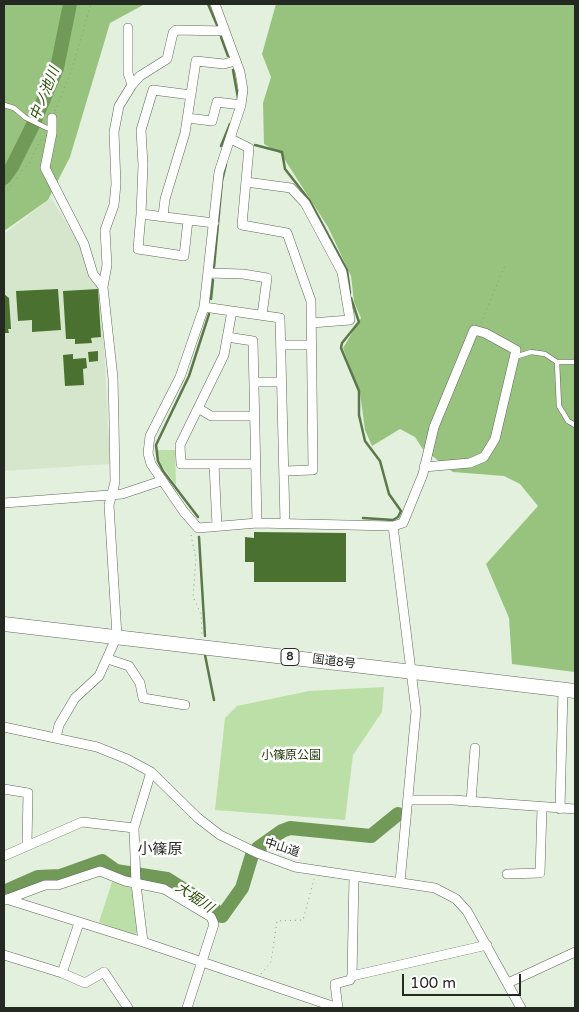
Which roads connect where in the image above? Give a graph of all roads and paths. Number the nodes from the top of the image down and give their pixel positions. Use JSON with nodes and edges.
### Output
{"nodes":[{"id":1,"x":91,"y":4,"type":"edge"},
{"id":2,"x":215,"y":4,"type":"edge"},
{"id":3,"x":219,"y":4,"type":"edge"},
{"id":4,"x":220,"y":14,"type":"junction"},
{"id":5,"x":128,"y":28,"type":"dead end"},
{"id":6,"x":225,"y":31,"type":"junction"},
{"id":7,"x":235,"y":61,"type":"junction"},
{"id":8,"x":132,"y":85,"type":"junction"},
{"id":9,"x":191,"y":95,"type":"junction"},
{"id":10,"x":4,"y":105,"type":"edge"},
{"id":11,"x":241,"y":105,"type":"junction"},
{"id":12,"x":52,"y":118,"type":"joint"},
{"id":13,"x":188,"y":118,"type":"junction"},
{"id":14,"x":47,"y":128,"type":"joint"},
{"id":15,"x":231,"y":139,"type":"junction"},
{"id":16,"x":246,"y":182,"type":"junction"},
{"id":17,"x":4,"y":194,"type":"edge"},
{"id":18,"x":141,"y":214,"type":"junction"},
{"id":19,"x":163,"y":216,"type":"junction"},
{"id":20,"x":188,"y":220,"type":"junction"},
{"id":21,"x":214,"y":223,"type":"junction"},
{"id":22,"x":505,"y":265,"type":"dead end"},
{"id":23,"x":208,"y":274,"type":"junction"},
{"id":24,"x":103,"y":287,"type":"junction"},
{"id":25,"x":204,"y":307,"type":"junction"},
{"id":26,"x":232,"y":311,"type":"junction"},
{"id":27,"x":262,"y":316,"type":"junction"},
{"id":28,"x":311,"y":323,"type":"junction"},
{"id":29,"x":478,"y":331,"type":"junction"},
{"id":30,"x":227,"y":337,"type":"junction"},
{"id":31,"x":280,"y":345,"type":"junction"},
{"id":32,"x":311,"y":345,"type":"junction"},
{"id":33,"x":515,"y":357,"type":"junction"},
{"id":34,"x":557,"y":362,"type":"junction"},
{"id":35,"x":575,"y":362,"type":"edge"},
{"id":36,"x":254,"y":382,"type":"junction"},
{"id":37,"x":282,"y":382,"type":"junction"},
{"id":38,"x":198,"y":408,"type":"junction"},
{"id":39,"x":254,"y":416,"type":"junction"},
{"id":40,"x":575,"y":425,"type":"edge"},
{"id":41,"x":214,"y":464,"type":"junction"},
{"id":42,"x":255,"y":464,"type":"junction"},
{"id":43,"x":424,"y":467,"type":"junction"},
{"id":44,"x":284,"y":471,"type":"junction"},
{"id":45,"x":161,"y":481,"type":"junction"},
{"id":46,"x":110,"y":494,"type":"junction"},
{"id":47,"x":4,"y":503,"type":"edge"},
{"id":48,"x":256,"y":523,"type":"junction"},
{"id":49,"x":285,"y":523,"type":"junction"},
{"id":50,"x":217,"y":526,"type":"junction"},
{"id":51,"x":393,"y":526,"type":"junction"},
{"id":52,"x":191,"y":535,"type":"dead end"},
{"id":53,"x":4,"y":624,"type":"edge"},
{"id":54,"x":117,"y":636,"type":"junction"},
{"id":55,"x":202,"y":640,"type":"dead end"},
{"id":56,"x":108,"y":659,"type":"junction"},
{"id":57,"x":409,"y":671,"type":"junction"},
{"id":58,"x":569,"y":691,"type":"edge"},
{"id":59,"x":185,"y":705,"type":"dead end"},
{"id":60,"x":4,"y":727,"type":"edge"},
{"id":61,"x":56,"y":738,"type":"junction"},
{"id":62,"x":475,"y":748,"type":"dead end"},
{"id":63,"x":151,"y":772,"type":"junction"},
{"id":64,"x":4,"y":789,"type":"edge"},
{"id":65,"x":408,"y":800,"type":"junction"},
{"id":66,"x":471,"y":802,"type":"junction"},
{"id":67,"x":542,"y":808,"type":"junction"},
{"id":68,"x":560,"y":809,"type":"junction"},
{"id":69,"x":575,"y":809,"type":"edge"},
{"id":70,"x":134,"y":828,"type":"junction"},
{"id":71,"x":28,"y":844,"type":"junction"},
{"id":72,"x":4,"y":856,"type":"edge"},
{"id":73,"x":317,"y":870,"type":"junction"},
{"id":74,"x":507,"y":874,"type":"dead end"},
{"id":75,"x":354,"y":876,"type":"junction"},
{"id":76,"x":136,"y":882,"type":"junction"},
{"id":77,"x":400,"y":882,"type":"junction"},
{"id":78,"x":5,"y":900,"type":"edge"},
{"id":79,"x":79,"y":923,"type":"junction"},
{"id":80,"x":143,"y":942,"type":"junction"},
{"id":81,"x":487,"y":945,"type":"junction"},
{"id":82,"x":575,"y":952,"type":"edge"},
{"id":83,"x":4,"y":955,"type":"edge"},
{"id":84,"x":201,"y":963,"type":"junction"},
{"id":85,"x":62,"y":973,"type":"junction"},
{"id":86,"x":352,"y":976,"type":"junction"},
{"id":87,"x":259,"y":982,"type":"junction"},
{"id":88,"x":508,"y":983,"type":"junction"},
{"id":89,"x":128,"y":1008,"type":"edge"},
{"id":90,"x":187,"y":1008,"type":"edge"},
{"id":91,"x":338,"y":1008,"type":"edge"},
{"id":92,"x":521,"y":1008,"type":"edge"}],
"edges":[{"from":1,"to":12,"type":"path"},
{"from":2,"to":4,"type":"street"},
{"from":3,"to":4,"type":"street"},
{"from":4,"to":6,"type":"street"},
{"from":5,"to":8,"type":"street"},
{"from":6,"to":7,"type":"street"},
{"from":6,"to":8,"type":"street"},
{"from":7,"to":9,"type":"street"},
{"from":7,"to":11,"type":"street"},
{"from":8,"to":24,"type":"street"},
{"from":9,"to":13,"type":"street"},
{"from":9,"to":18,"type":"street"},
{"from":10,"to":14,"type":"lane"},
{"from":11,"to":13,"type":"street"},
{"from":11,"to":15,"type":"street"},
{"from":12,"to":24,"type":"street"},
{"from":13,"to":19,"type":"street"},
{"from":14,"to":17,"type":"path"},
{"from":15,"to":16,"type":"street"},
{"from":15,"to":21,"type":"street"},
{"from":16,"to":28,"type":"street"},
{"from":16,"to":28,"type":"street"},
{"from":18,"to":19,"type":"street"},
{"from":18,"to":20,"type":"street"},
{"from":19,"to":20,"type":"street"},
{"from":20,"to":21,"type":"street"},
{"from":21,"to":23,"type":"street"},
{"from":22,"to":29,"type":"path"},
{"from":23,"to":25,"type":"street"},
{"from":23,"to":27,"type":"street"},
{"from":24,"to":46,"type":"street"},
{"from":25,"to":26,"type":"street"},
{"from":25,"to":45,"type":"street"},
{"from":26,"to":27,"type":"street"},
{"from":26,"to":30,"type":"street"},
{"from":27,"to":31,"type":"street"},
{"from":28,"to":32,"type":"street"},
{"from":29,"to":33,"type":"street"},
{"from":29,"to":43,"type":"street"},
{"from":30,"to":36,"type":"street"},
{"from":30,"to":38,"type":"street"},
{"from":31,"to":32,"type":"street"},
{"from":31,"to":37,"type":"street"},
{"from":32,"to":44,"type":"street"},
{"from":33,"to":34,"type":"lane"},
{"from":33,"to":43,"type":"street"},
{"from":34,"to":35,"type":"lane"},
{"from":34,"to":40,"type":"lane"},
{"from":36,"to":37,"type":"street"},
{"from":36,"to":39,"type":"street"},
{"from":37,"to":44,"type":"street"},
{"from":38,"to":39,"type":"street"},
{"from":38,"to":41,"type":"street"},
{"from":39,"to":42,"type":"street"},
{"from":41,"to":42,"type":"street"},
{"from":41,"to":50,"type":"street"},
{"from":42,"to":48,"type":"street"},
{"from":43,"to":51,"type":"street"},
{"from":44,"to":49,"type":"street"},
{"from":45,"to":46,"type":"street"},
{"from":45,"to":50,"type":"street"},
{"from":46,"to":47,"type":"street"},
{"from":46,"to":54,"type":"street"},
{"from":48,"to":49,"type":"street"},
{"from":48,"to":50,"type":"street"},
{"from":49,"to":51,"type":"street"},
{"from":51,"to":57,"type":"street"},
{"from":52,"to":55,"type":"path"},
{"from":53,"to":54,"type":"highway","name":"国道8号","number":"8"},
{"from":54,"to":56,"type":"street"},
{"from":54,"to":57,"type":"highway","name":"国道8号","number":"8"},
{"from":56,"to":59,"type":"street"},
{"from":56,"to":61,"type":"street"},
{"from":57,"to":58,"type":"highway","name":"国道8号","number":"8"},
{"from":57,"to":65,"type":"street"},
{"from":58,"to":68,"type":"street"},
{"from":60,"to":61,"type":"street","name":"中山道"},
{"from":61,"to":63,"type":"street","name":"中山道"},
{"from":62,"to":66,"type":"street"},
{"from":63,"to":70,"type":"street"},
{"from":63,"to":73,"type":"street","name":"中山道"},
{"from":64,"to":71,"type":"street"},
{"from":65,"to":66,"type":"street"},
{"from":65,"to":77,"type":"street"},
{"from":66,"to":67,"type":"street"},
{"from":67,"to":68,"type":"street"},
{"from":67,"to":74,"type":"street"},
{"from":68,"to":69,"type":"street"},
{"from":70,"to":71,"type":"street"},
{"from":70,"to":76,"type":"street"},
{"from":71,"to":72,"type":"street"},
{"from":73,"to":75,"type":"street","name":"中山道"},
{"from":73,"to":87,"type":"path"},
{"from":75,"to":77,"type":"street","name":"中山道"},
{"from":75,"to":86,"type":"street"},
{"from":76,"to":78,"type":"street"},
{"from":76,"to":80,"type":"street"},
{"from":76,"to":84,"type":"street"},
{"from":77,"to":81,"type":"street","name":"中山道"},
{"from":78,"to":79,"type":"street"},
{"from":79,"to":80,"type":"street"},
{"from":79,"to":85,"type":"street"},
{"from":80,"to":84,"type":"street"},
{"from":81,"to":86,"type":"street"},
{"from":81,"to":88,"type":"street","name":"中山道"},
{"from":82,"to":88,"type":"street"},
{"from":83,"to":85,"type":"street"},
{"from":84,"to":87,"type":"street"},
{"from":84,"to":90,"type":"street"},
{"from":85,"to":89,"type":"street"},
{"from":86,"to":91,"type":"street"},
{"from":87,"to":91,"type":"street"},
{"from":88,"to":92,"type":"street","name":"中山道"}]}
